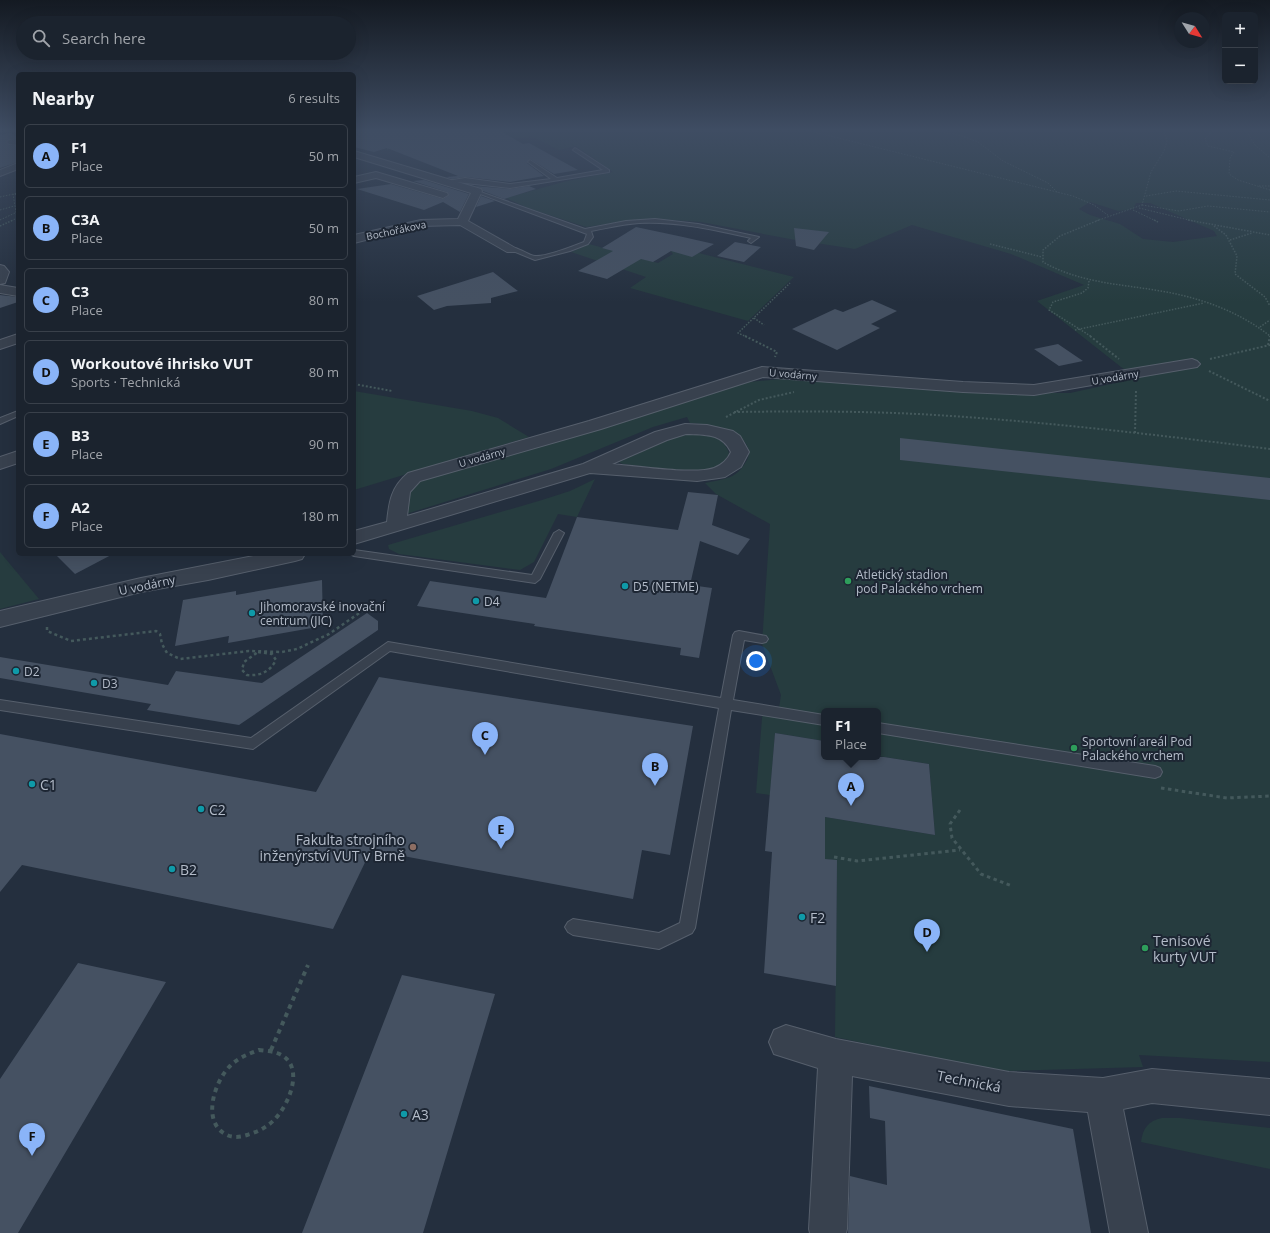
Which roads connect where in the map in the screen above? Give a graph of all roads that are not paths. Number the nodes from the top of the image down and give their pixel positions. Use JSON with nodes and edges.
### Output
{"nodes":[{"id":1,"x":413,"y":187,"type":"edge"},
{"id":2,"x":465,"y":187,"type":"edge"},
{"id":3,"x":477,"y":191,"type":"junction"},
{"id":4,"x":443,"y":196,"type":"dead end"},
{"id":5,"x":462,"y":222,"type":"junction"},
{"id":6,"x":585,"y":231,"type":"junction"},
{"id":7,"x":356,"y":239,"type":"edge"},
{"id":8,"x":751,"y":241,"type":"dead end"},
{"id":9,"x":511,"y":249,"type":"joint"},
{"id":10,"x":0,"y":269,"type":"edge"},
{"id":11,"x":0,"y":280,"type":"edge"},
{"id":12,"x":0,"y":289,"type":"edge"},
{"id":13,"x":16,"y":292,"type":"edge"},
{"id":14,"x":16,"y":339,"type":"edge"},
{"id":15,"x":0,"y":345,"type":"edge"},
{"id":16,"x":1192,"y":364,"type":"road end"},
{"id":17,"x":16,"y":414,"type":"edge"},
{"id":18,"x":0,"y":421,"type":"edge"},
{"id":19,"x":16,"y":457,"type":"edge"},
{"id":20,"x":0,"y":464,"type":"edge"},
{"id":21,"x":589,"y":468,"type":"junction"},
{"id":22,"x":396,"y":526,"type":"junction"},
{"id":23,"x":559,"y":533,"type":"dead end"},
{"id":24,"x":356,"y":537,"type":"edge"},
{"id":25,"x":356,"y":553,"type":"edge"},
{"id":26,"x":286,"y":556,"type":"edge"},
{"id":27,"x":0,"y":619,"type":"edge"},
{"id":28,"x":762,"y":639,"type":"dead end"},
{"id":29,"x":726,"y":704,"type":"junction"},
{"id":30,"x":0,"y":705,"type":"edge"},
{"id":31,"x":821,"y":720,"type":"edge"},
{"id":32,"x":881,"y":728,"type":"edge"},
{"id":33,"x":1155,"y":772,"type":"dead end"},
{"id":34,"x":573,"y":927,"type":"dead end"},
{"id":35,"x":786,"y":1042,"type":"dead end"},
{"id":36,"x":836,"y":1056,"type":"junction"},
{"id":37,"x":1103,"y":1096,"type":"junction"},
{"id":38,"x":1270,"y":1097,"type":"edge"},
{"id":39,"x":828,"y":1229,"type":"dead end"},
{"id":40,"x":1129,"y":1233,"type":"edge"}],
"edges":[{"from":1,"to":4,"type":"street"},
{"from":2,"to":3,"type":"street"},
{"from":3,"to":5,"type":"street"},
{"from":3,"to":6,"type":"lane"},
{"from":5,"to":7,"type":"street","name":"Bochořákova"},
{"from":5,"to":9,"type":"street"},
{"from":6,"to":8,"type":"lane"},
{"from":6,"to":9,"type":"lane"},
{"from":10,"to":11,"type":"street"},
{"from":12,"to":13,"type":"street"},
{"from":14,"to":15,"type":"street"},
{"from":16,"to":22,"type":"street","name":"U vodárny"},
{"from":17,"to":18,"type":"lane"},
{"from":19,"to":20,"type":"street"},
{"from":21,"to":21,"type":"street"},
{"from":21,"to":22,"type":"street"},
{"from":22,"to":24,"type":"street"},
{"from":23,"to":25,"type":"lane"},
{"from":26,"to":27,"type":"street","name":"U vodárny"},
{"from":28,"to":29,"type":"lane"},
{"from":29,"to":30,"type":"lane"},
{"from":29,"to":31,"type":"lane"},
{"from":29,"to":34,"type":"lane"},
{"from":32,"to":33,"type":"lane"},
{"from":35,"to":36,"type":"street","name":"Technická"},
{"from":36,"to":37,"type":"street","name":"Technická"},
{"from":36,"to":39,"type":"street"},
{"from":37,"to":38,"type":"street","name":"Technická"},
{"from":37,"to":40,"type":"street"}]}
